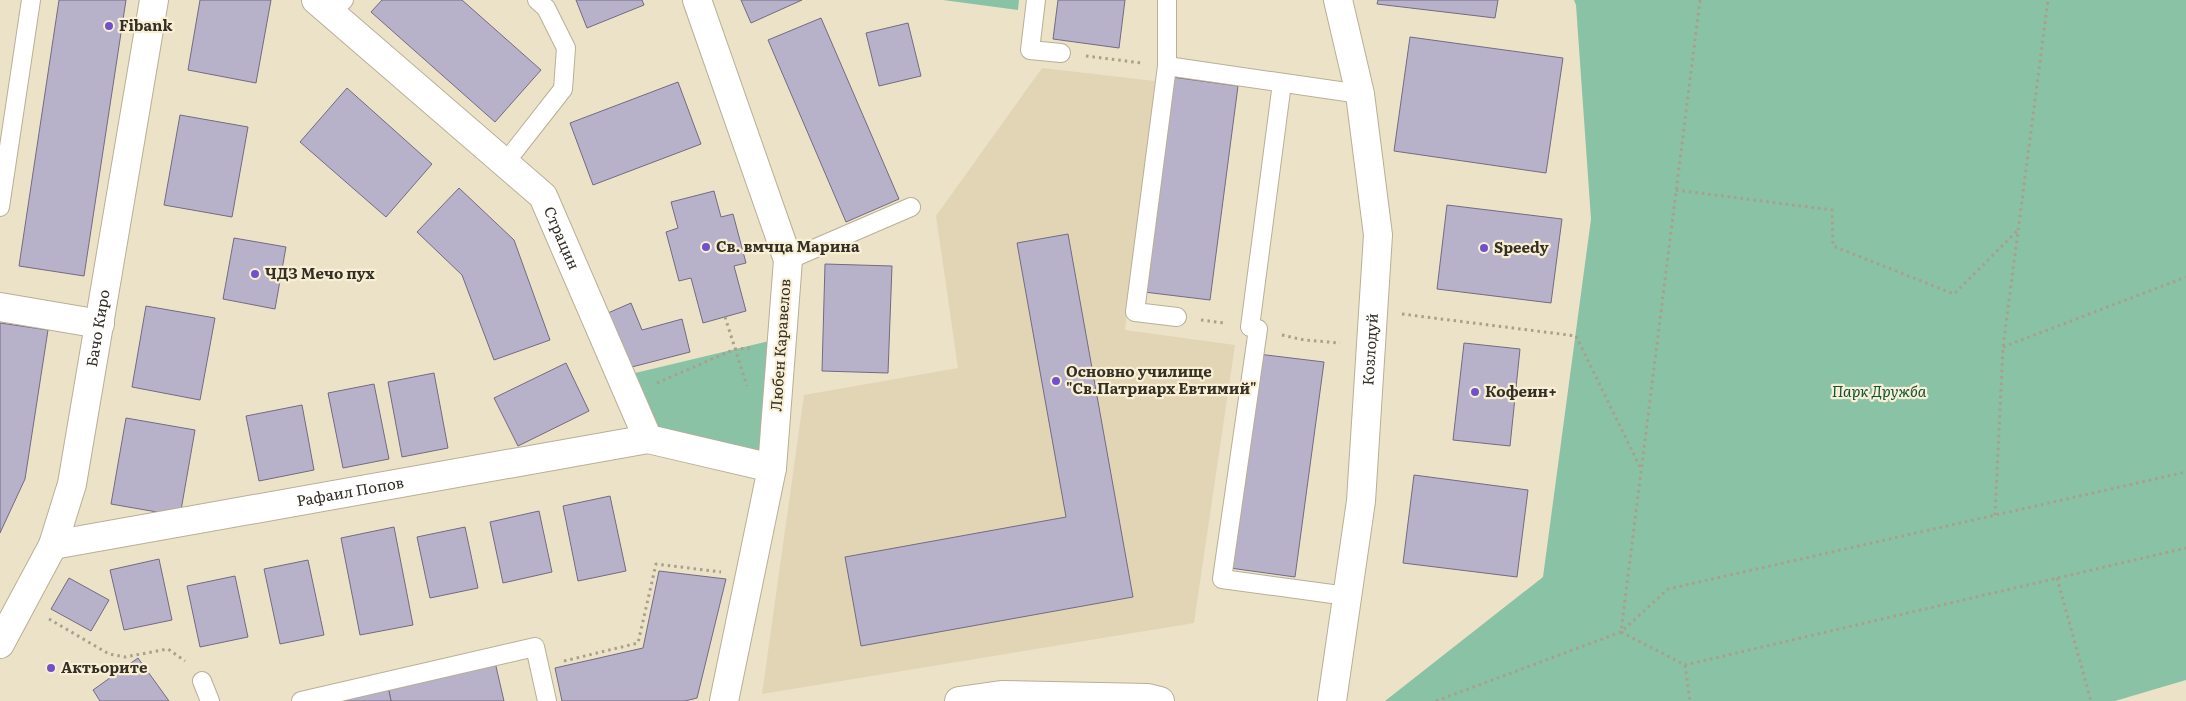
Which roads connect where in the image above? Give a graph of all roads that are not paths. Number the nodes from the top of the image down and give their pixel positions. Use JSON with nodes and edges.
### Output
{"nodes":[{"id":1,"x":31,"y":0,"type":"edge"},
{"id":2,"x":154,"y":0,"type":"edge"},
{"id":3,"x":537,"y":0,"type":"edge"},
{"id":4,"x":697,"y":0,"type":"edge"},
{"id":5,"x":1036,"y":0,"type":"edge"},
{"id":6,"x":1167,"y":0,"type":"edge"},
{"id":7,"x":1338,"y":0,"type":"edge"},
{"id":8,"x":331,"y":4,"type":"edge"},
{"id":9,"x":1062,"y":53,"type":"road end"},
{"id":10,"x":1167,"y":66,"type":"junction"},
{"id":11,"x":1282,"y":83,"type":"junction"},
{"id":12,"x":1360,"y":94,"type":"junction"},
{"id":13,"x":505,"y":163,"type":"junction"},
{"id":14,"x":0,"y":207,"type":"edge"},
{"id":15,"x":911,"y":208,"type":"dead end"},
{"id":16,"x":788,"y":260,"type":"junction"},
{"id":17,"x":0,"y":307,"type":"edge"},
{"id":18,"x":1177,"y":316,"type":"road end"},
{"id":19,"x":100,"y":324,"type":"junction"},
{"id":20,"x":648,"y":440,"type":"junction"},
{"id":21,"x":772,"y":468,"type":"junction"},
{"id":22,"x":53,"y":545,"type":"junction"},
{"id":23,"x":1347,"y":596,"type":"junction"},
{"id":24,"x":0,"y":644,"type":"edge"},
{"id":25,"x":202,"y":681,"type":"road end"},
{"id":26,"x":210,"y":701,"type":"edge"},
{"id":27,"x":301,"y":701,"type":"edge"},
{"id":28,"x":546,"y":701,"type":"edge"},
{"id":29,"x":724,"y":701,"type":"edge"},
{"id":30,"x":959,"y":701,"type":"edge"},
{"id":31,"x":1160,"y":701,"type":"edge"},
{"id":32,"x":1332,"y":701,"type":"edge"}],
"edges":[{"from":1,"to":14,"type":"lane"},
{"from":2,"to":19,"type":"street","name":"Бачо Киро"},
{"from":3,"to":13,"type":"lane"},
{"from":4,"to":16,"type":"street","name":"Любен Каравелов"},
{"from":5,"to":9,"type":"lane"},
{"from":6,"to":10,"type":"lane"},
{"from":7,"to":12,"type":"street","name":"Козлодуй"},
{"from":8,"to":13,"type":"street","name":"Страцин"},
{"from":10,"to":11,"type":"lane"},
{"from":10,"to":18,"type":"lane"},
{"from":11,"to":12,"type":"lane"},
{"from":11,"to":23,"type":"lane"},
{"from":12,"to":23,"type":"street","name":"Козлодуй"},
{"from":13,"to":20,"type":"street","name":"Страцин"},
{"from":15,"to":16,"type":"lane"},
{"from":16,"to":21,"type":"street","name":"Любен Каравелов"},
{"from":17,"to":19,"type":"street"},
{"from":19,"to":22,"type":"street","name":"Бачо Киро"},
{"from":20,"to":21,"type":"street"},
{"from":20,"to":22,"type":"street","name":"Рафаил Попов"},
{"from":21,"to":29,"type":"street","name":"Любен Каравелов"},
{"from":22,"to":24,"type":"street","name":"Бачо Киро"},
{"from":23,"to":32,"type":"street","name":"Козлодуй"},
{"from":25,"to":26,"type":"lane"},
{"from":27,"to":28,"type":"lane"},
{"from":30,"to":31,"type":"street"}]}
